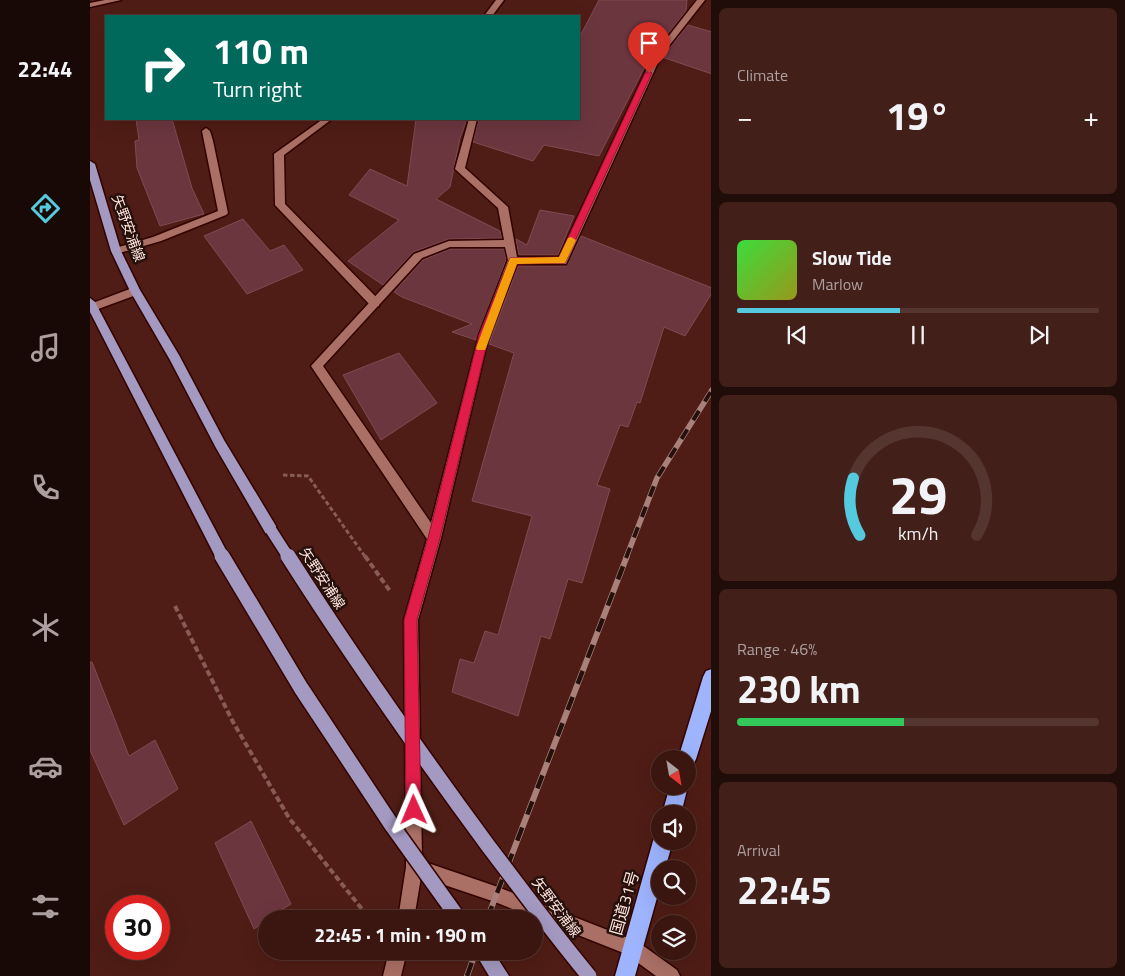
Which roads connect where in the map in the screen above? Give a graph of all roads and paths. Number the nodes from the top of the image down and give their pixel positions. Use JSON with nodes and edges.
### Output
{"nodes":[{"id":1,"x":117,"y":0,"type":"edge"},
{"id":2,"x":500,"y":0,"type":"edge"},
{"id":3,"x":701,"y":0,"type":"edge"},
{"id":4,"x":90,"y":4,"type":"edge"},
{"id":5,"x":489,"y":15,"type":"edge"},
{"id":6,"x":327,"y":120,"type":"edge"},
{"id":7,"x":473,"y":120,"type":"edge"},
{"id":8,"x":206,"y":131,"type":"dead end"},
{"id":9,"x":90,"y":164,"type":"edge"},
{"id":10,"x":510,"y":243,"type":"junction"},
{"id":11,"x":116,"y":251,"type":"junction"},
{"id":12,"x":513,"y":260,"type":"junction"},
{"id":13,"x":135,"y":291,"type":"junction"},
{"id":14,"x":375,"y":303,"type":"junction"},
{"id":15,"x":91,"y":306,"type":"edge"},
{"id":16,"x":283,"y":476,"type":"dead end"},
{"id":17,"x":434,"y":538,"type":"junction"},
{"id":18,"x":175,"y":606,"type":"dead end"},
{"id":19,"x":411,"y":620,"type":"junction"},
{"id":20,"x":711,"y":677,"type":"edge"},
{"id":21,"x":690,"y":750,"type":"edge"},
{"id":22,"x":660,"y":850,"type":"edge"},
{"id":23,"x":414,"y":867,"type":"junction"},
{"id":24,"x":363,"y":910,"type":"edge"},
{"id":25,"x":407,"y":910,"type":"edge"},
{"id":26,"x":453,"y":910,"type":"edge"},
{"id":27,"x":632,"y":948,"type":"junction"},
{"id":28,"x":396,"y":960,"type":"edge"},
{"id":29,"x":488,"y":960,"type":"edge"},
{"id":30,"x":392,"y":976,"type":"edge"},
{"id":31,"x":500,"y":976,"type":"edge"},
{"id":32,"x":589,"y":976,"type":"edge"},
{"id":33,"x":624,"y":976,"type":"edge"},
{"id":34,"x":671,"y":976,"type":"edge"}],
"edges":[{"from":1,"to":4,"type":"street"},
{"from":2,"to":5,"type":"street"},
{"from":3,"to":12,"type":"street"},
{"from":6,"to":14,"type":"street"},
{"from":7,"to":10,"type":"street"},
{"from":8,"to":11,"type":"street"},
{"from":9,"to":11,"type":"main road","name":"矢野安浦線"},
{"from":10,"to":12,"type":"street"},
{"from":10,"to":14,"type":"street"},
{"from":11,"to":13,"type":"main road","name":"矢野安浦線"},
{"from":12,"to":17,"type":"street"},
{"from":13,"to":15,"type":"street"},
{"from":13,"to":32,"type":"main road","name":"矢野安浦線","bridge":true},
{"from":14,"to":17,"type":"street"},
{"from":15,"to":26,"type":"main road","bridge":true},
{"from":16,"to":19,"type":"path"},
{"from":17,"to":19,"type":"street"},
{"from":18,"to":24,"type":"path"},
{"from":19,"to":23,"type":"street"},
{"from":20,"to":21,"type":"highway"},
{"from":22,"to":27,"type":"highway","name":"国道31号"},
{"from":23,"to":25,"type":"street"},
{"from":23,"to":27,"type":"street"},
{"from":27,"to":33,"type":"highway","name":"国道31号"},
{"from":27,"to":34,"type":"street"},
{"from":28,"to":30,"type":"street"},
{"from":29,"to":31,"type":"main road"}]}
